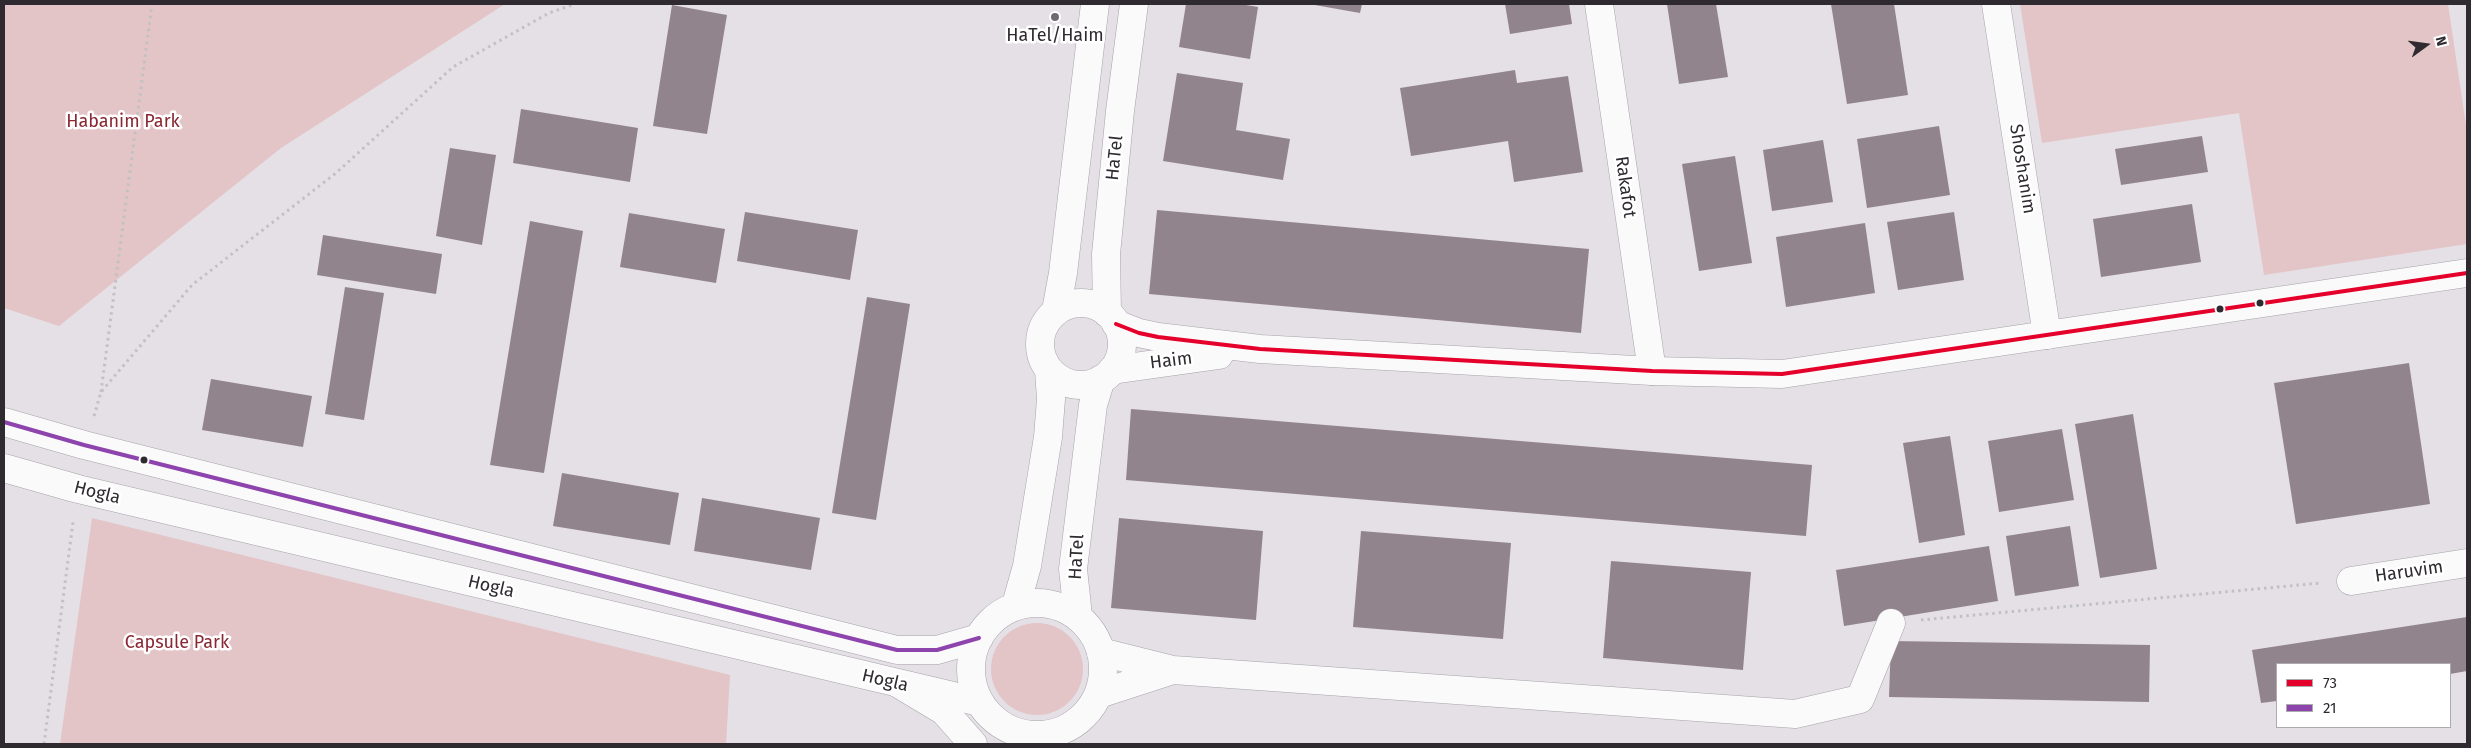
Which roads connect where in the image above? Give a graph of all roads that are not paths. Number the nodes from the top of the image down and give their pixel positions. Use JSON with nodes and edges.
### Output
{"nodes":[{"id":1,"x":1095,"y":4,"type":"edge"},
{"id":2,"x":1134,"y":4,"type":"edge"},
{"id":3,"x":1599,"y":4,"type":"edge"},
{"id":4,"x":1996,"y":4,"type":"edge"},
{"id":5,"x":2467,"y":273,"type":"edge"},
{"id":6,"x":1056,"y":311,"type":"junction"},
{"id":7,"x":1112,"y":318,"type":"junction"},
{"id":8,"x":2047,"y":335,"type":"junction"},
{"id":9,"x":1260,"y":349,"type":"junction"},
{"id":10,"x":1049,"y":370,"type":"junction"},
{"id":11,"x":1652,"y":371,"type":"junction"},
{"id":12,"x":1106,"y":374,"type":"junction"},
{"id":13,"x":4,"y":422,"type":"edge"},
{"id":14,"x":4,"y":468,"type":"edge"},
{"id":15,"x":2467,"y":564,"type":"edge"},
{"id":16,"x":2351,"y":581,"type":"road end"},
{"id":17,"x":1016,"y":605,"type":"junction"},
{"id":18,"x":1078,"y":616,"type":"junction"},
{"id":19,"x":1891,"y":623,"type":"road end"},
{"id":20,"x":978,"y":638,"type":"junction"},
{"id":21,"x":1101,"y":652,"type":"junction"},
{"id":22,"x":1173,"y":670,"type":"junction"},
{"id":23,"x":899,"y":684,"type":"junction"},
{"id":24,"x":1099,"y":694,"type":"junction"},
{"id":25,"x":979,"y":702,"type":"junction"},
{"id":26,"x":1070,"y":736,"type":"edge"},
{"id":27,"x":1011,"y":737,"type":"edge"},
{"id":28,"x":973,"y":744,"type":"edge"}],
"edges":[{"from":1,"to":6,"type":"street"},
{"from":2,"to":7,"type":"street","name":"HaTel"},
{"from":3,"to":11,"type":"street","name":"Rakafot"},
{"from":4,"to":8,"type":"street","name":"Shoshanim"},
{"from":5,"to":8,"type":"street","name":"Haim"},
{"from":6,"to":7,"type":"street"},
{"from":6,"to":10,"type":"street"},
{"from":7,"to":9,"type":"street","name":"Haim"},
{"from":7,"to":12,"type":"street"},
{"from":8,"to":11,"type":"street","name":"Haim"},
{"from":9,"to":11,"type":"street","name":"Haim"},
{"from":9,"to":12,"type":"street","name":"Haim"},
{"from":10,"to":12,"type":"street"},
{"from":10,"to":17,"type":"street"},
{"from":12,"to":18,"type":"street","name":"HaTel"},
{"from":13,"to":20,"type":"street","name":"Hogla"},
{"from":14,"to":23,"type":"street","name":"Hogla"},
{"from":15,"to":16,"type":"street","name":"Haruvim"},
{"from":17,"to":18,"type":"street"},
{"from":17,"to":20,"type":"street"},
{"from":18,"to":21,"type":"street"},
{"from":19,"to":22,"type":"street"},
{"from":20,"to":25,"type":"street"},
{"from":21,"to":22,"type":"street"},
{"from":21,"to":24,"type":"street"},
{"from":22,"to":24,"type":"street"},
{"from":23,"to":25,"type":"street","name":"Hogla"},
{"from":23,"to":28,"type":"street"},
{"from":24,"to":26,"type":"street"},
{"from":25,"to":27,"type":"street"},
{"from":26,"to":27,"type":"street"}]}
